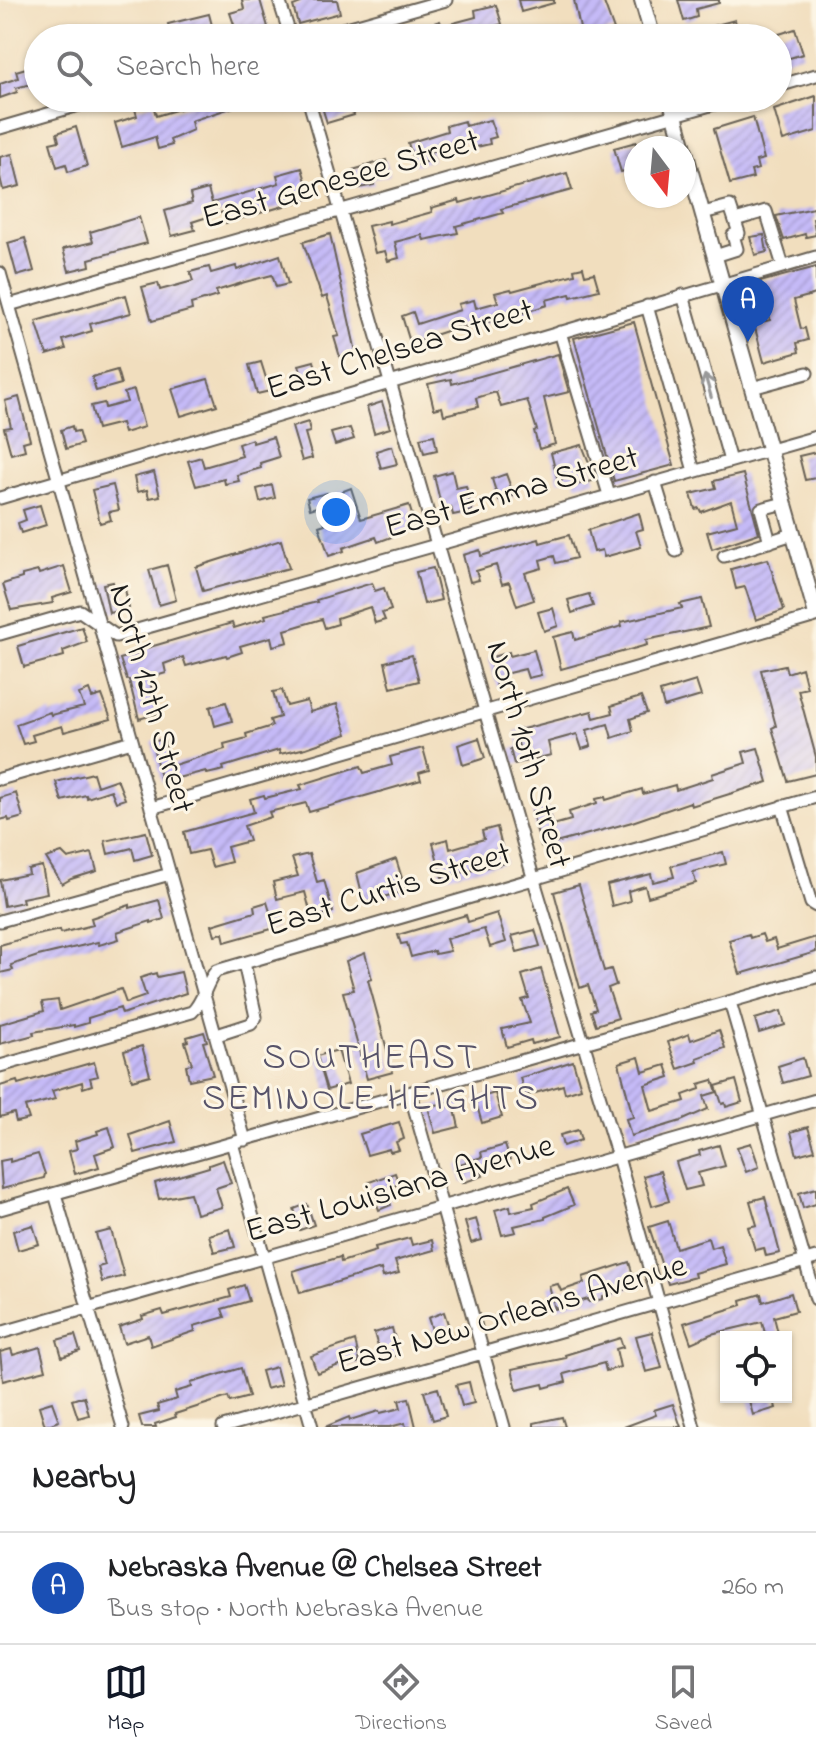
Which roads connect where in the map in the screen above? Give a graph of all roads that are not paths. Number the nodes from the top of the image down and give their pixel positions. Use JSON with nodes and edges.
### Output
{"nodes":[{"id":1,"x":279,"y":0,"type":"edge"},
{"id":2,"x":445,"y":0,"type":"edge"},
{"id":3,"x":642,"y":0,"type":"edge"},
{"id":4,"x":287,"y":24,"type":"edge"},
{"id":5,"x":360,"y":24,"type":"edge"},
{"id":6,"x":649,"y":24,"type":"edge"},
{"id":7,"x":816,"y":75,"type":"edge"},
{"id":8,"x":792,"y":82,"type":"edge"},
{"id":9,"x":55,"y":112,"type":"edge"},
{"id":10,"x":312,"y":112,"type":"edge"},
{"id":11,"x":673,"y":112,"type":"edge"},
{"id":12,"x":685,"y":112,"type":"edge"},
{"id":13,"x":674,"y":115,"type":"junction"},
{"id":14,"x":0,"y":128,"type":"edge"},
{"id":15,"x":680,"y":136,"type":"edge"},
{"id":16,"x":696,"y":189,"type":"edge"},
{"id":17,"x":340,"y":211,"type":"junction"},
{"id":18,"x":703,"y":213,"type":"junction"},
{"id":19,"x":735,"y":220,"type":"junction"},
{"id":20,"x":715,"y":256,"type":"junction"},
{"id":21,"x":816,"y":257,"type":"edge"},
{"id":22,"x":783,"y":266,"type":"junction"},
{"id":23,"x":0,"y":273,"type":"edge"},
{"id":24,"x":723,"y":283,"type":"junction"},
{"id":25,"x":683,"y":295,"type":"junction"},
{"id":26,"x":9,"y":305,"type":"junction"},
{"id":27,"x":647,"y":306,"type":"junction"},
{"id":28,"x":560,"y":332,"type":"junction"},
{"id":29,"x":807,"y":373,"type":"dead end"},
{"id":30,"x":391,"y":384,"type":"junction"},
{"id":31,"x":752,"y":388,"type":"junction"},
{"id":32,"x":816,"y":437,"type":"edge"},
{"id":33,"x":769,"y":450,"type":"junction"},
{"id":34,"x":730,"y":461,"type":"junction"},
{"id":35,"x":694,"y":471,"type":"junction"},
{"id":36,"x":59,"y":481,"type":"junction"},
{"id":37,"x":655,"y":482,"type":"junction"},
{"id":38,"x":609,"y":495,"type":"junction"},
{"id":39,"x":0,"y":498,"type":"edge"},
{"id":40,"x":784,"y":503,"type":"junction"},
{"id":41,"x":793,"y":534,"type":"junction"},
{"id":42,"x":770,"y":542,"type":"junction"},
{"id":43,"x":437,"y":544,"type":"junction"},
{"id":44,"x":676,"y":551,"type":"dead end"},
{"id":45,"x":724,"y":556,"type":"dead end"},
{"id":46,"x":816,"y":615,"type":"edge"},
{"id":47,"x":100,"y":626,"type":"junction"},
{"id":48,"x":0,"y":634,"type":"edge"},
{"id":49,"x":486,"y":712,"type":"junction"},
{"id":50,"x":132,"y":741,"type":"junction"},
{"id":51,"x":0,"y":779,"type":"edge"},
{"id":52,"x":816,"y":797,"type":"edge"},
{"id":53,"x":782,"y":806,"type":"junction"},
{"id":54,"x":151,"y":808,"type":"junction"},
{"id":55,"x":170,"y":874,"type":"junction"},
{"id":56,"x":533,"y":877,"type":"junction"},
{"id":57,"x":816,"y":906,"type":"edge"},
{"id":58,"x":0,"y":921,"type":"edge"},
{"id":59,"x":244,"y":963,"type":"junction"},
{"id":60,"x":816,"y":977,"type":"edge"},
{"id":61,"x":204,"y":989,"type":"junction"},
{"id":62,"x":730,"y":1002,"type":"junction"},
{"id":63,"x":217,"y":1035,"type":"junction"},
{"id":64,"x":584,"y":1043,"type":"junction"},
{"id":65,"x":0,"y":1066,"type":"edge"},
{"id":66,"x":410,"y":1093,"type":"junction"},
{"id":67,"x":816,"y":1100,"type":"edge"},
{"id":68,"x":763,"y":1115,"type":"junction"},
{"id":69,"x":245,"y":1140,"type":"junction"},
{"id":70,"x":232,"y":1143,"type":"junction"},
{"id":71,"x":618,"y":1157,"type":"junction"},
{"id":72,"x":55,"y":1194,"type":"junction"},
{"id":73,"x":442,"y":1207,"type":"junction"},
{"id":74,"x":0,"y":1209,"type":"edge"},
{"id":75,"x":265,"y":1257,"type":"junction"},
{"id":76,"x":810,"y":1260,"type":"edge"},
{"id":77,"x":816,"y":1299,"type":"edge"},
{"id":78,"x":659,"y":1303,"type":"junction"},
{"id":79,"x":88,"y":1308,"type":"junction"},
{"id":80,"x":0,"y":1333,"type":"edge"},
{"id":81,"x":483,"y":1353,"type":"junction"},
{"id":82,"x":306,"y":1404,"type":"junction"},
{"id":83,"x":123,"y":1427,"type":"edge"},
{"id":84,"x":223,"y":1427,"type":"edge"},
{"id":85,"x":312,"y":1427,"type":"edge"},
{"id":86,"x":504,"y":1427,"type":"edge"},
{"id":87,"x":694,"y":1427,"type":"edge"}],
"edges":[{"from":1,"to":4,"type":"street"},
{"from":2,"to":5,"type":"street"},
{"from":3,"to":6,"type":"main road"},
{"from":7,"to":8,"type":"street"},
{"from":9,"to":14,"type":"street"},
{"from":10,"to":17,"type":"street","name":"North 10th Street"},
{"from":11,"to":13,"type":"main road"},
{"from":12,"to":13,"type":"street","name":"East Genesee Street"},
{"from":13,"to":15,"type":"main road"},
{"from":13,"to":17,"type":"street","name":"East Genesee Street"},
{"from":16,"to":18,"type":"main road"},
{"from":17,"to":26,"type":"street","name":"East Genesee Street"},
{"from":17,"to":30,"type":"street","name":"North 10th Street"},
{"from":18,"to":19,"type":"street"},
{"from":18,"to":20,"type":"main road"},
{"from":19,"to":20,"type":"street"},
{"from":19,"to":22,"type":"street"},
{"from":20,"to":24,"type":"main road"},
{"from":21,"to":22,"type":"street","name":"East Chelsea Street"},
{"from":22,"to":24,"type":"street","name":"East Chelsea Street"},
{"from":23,"to":26,"type":"street","name":"North 12th Street"},
{"from":24,"to":25,"type":"street","name":"East Chelsea Street"},
{"from":24,"to":31,"type":"main road"},
{"from":25,"to":27,"type":"street","name":"East Chelsea Street"},
{"from":34,"to":25,"type":"street","one_way":true},
{"from":26,"to":36,"type":"street","name":"North 12th Street"},
{"from":27,"to":28,"type":"street","name":"East Chelsea Street"},
{"from":27,"to":35,"type":"street"},
{"from":28,"to":30,"type":"street","name":"East Chelsea Street"},
{"from":28,"to":38,"type":"street"},
{"from":29,"to":31,"type":"street"},
{"from":30,"to":36,"type":"street","name":"East Chelsea Street"},
{"from":30,"to":43,"type":"street","name":"North 10th Street"},
{"from":31,"to":33,"type":"main road"},
{"from":32,"to":33,"type":"street","name":"East Emma Street"},
{"from":33,"to":34,"type":"street","name":"East Emma Street"},
{"from":33,"to":40,"type":"main road"},
{"from":34,"to":35,"type":"street","name":"East Emma Street"},
{"from":35,"to":37,"type":"street","name":"East Emma Street"},
{"from":36,"to":39,"type":"street","name":"East Chelsea Street"},
{"from":36,"to":47,"type":"street","name":"North 12th Street"},
{"from":37,"to":38,"type":"street","name":"East Emma Street"},
{"from":37,"to":44,"type":"street"},
{"from":38,"to":43,"type":"street","name":"East Emma Street"},
{"from":40,"to":41,"type":"main road"},
{"from":40,"to":42,"type":"street"},
{"from":41,"to":42,"type":"street"},
{"from":41,"to":46,"type":"main road"},
{"from":42,"to":45,"type":"street"},
{"from":43,"to":47,"type":"street","name":"East Emma Street"},
{"from":43,"to":49,"type":"street","name":"North 10th Street"},
{"from":46,"to":49,"type":"street"},
{"from":47,"to":48,"type":"street","name":"East Emma Street"},
{"from":47,"to":50,"type":"street","name":"North 12th Street"},
{"from":49,"to":54,"type":"street"},
{"from":49,"to":56,"type":"street","name":"North 10th Street"},
{"from":50,"to":51,"type":"street"},
{"from":50,"to":54,"type":"street","name":"North 12th Street"},
{"from":52,"to":53,"type":"street","name":"East Curtis Street"},
{"from":53,"to":56,"type":"street","name":"East Curtis Street"},
{"from":53,"to":57,"type":"street"},
{"from":54,"to":55,"type":"street","name":"North 12th Street"},
{"from":55,"to":58,"type":"street"},
{"from":55,"to":61,"type":"street","name":"North 12th Street"},
{"from":56,"to":59,"type":"street","name":"East Curtis Street"},
{"from":56,"to":64,"type":"street","name":"North 10th Street"},
{"from":59,"to":61,"type":"street","name":"East Curtis Street"},
{"from":59,"to":63,"type":"street"},
{"from":60,"to":62,"type":"street"},
{"from":61,"to":63,"type":"street","name":"North 12th Street"},
{"from":61,"to":65,"type":"street","name":"East Curtis Street"},
{"from":62,"to":64,"type":"street"},
{"from":62,"to":68,"type":"street"},
{"from":63,"to":69,"type":"street","name":"North 12th Street"},
{"from":64,"to":66,"type":"street"},
{"from":64,"to":71,"type":"street","name":"North 10th Street"},
{"from":66,"to":69,"type":"street"},
{"from":66,"to":73,"type":"street"},
{"from":67,"to":68,"type":"street","name":"East Louisiana Avenue"},
{"from":68,"to":71,"type":"street","name":"East Louisiana Avenue"},
{"from":68,"to":76,"type":"street"},
{"from":69,"to":70,"type":"street"},
{"from":70,"to":72,"type":"street"},
{"from":70,"to":75,"type":"street"},
{"from":71,"to":73,"type":"street","name":"East Louisiana Avenue"},
{"from":71,"to":78,"type":"street","name":"North 10th Street"},
{"from":72,"to":74,"type":"street"},
{"from":72,"to":79,"type":"street"},
{"from":73,"to":75,"type":"street","name":"East Louisiana Avenue"},
{"from":73,"to":81,"type":"street"},
{"from":75,"to":79,"type":"street","name":"East Louisiana Avenue"},
{"from":75,"to":82,"type":"street"},
{"from":76,"to":77,"type":"street"},
{"from":76,"to":78,"type":"street","name":"East New Orleans Avenue"},
{"from":78,"to":81,"type":"street","name":"East New Orleans Avenue"},
{"from":78,"to":87,"type":"street","name":"North 10th Street"},
{"from":79,"to":80,"type":"street","name":"East Louisiana Avenue"},
{"from":79,"to":83,"type":"street"},
{"from":81,"to":82,"type":"street","name":"East New Orleans Avenue"},
{"from":81,"to":86,"type":"street"},
{"from":82,"to":84,"type":"street","name":"East New Orleans Avenue"},
{"from":82,"to":85,"type":"street"}]}
